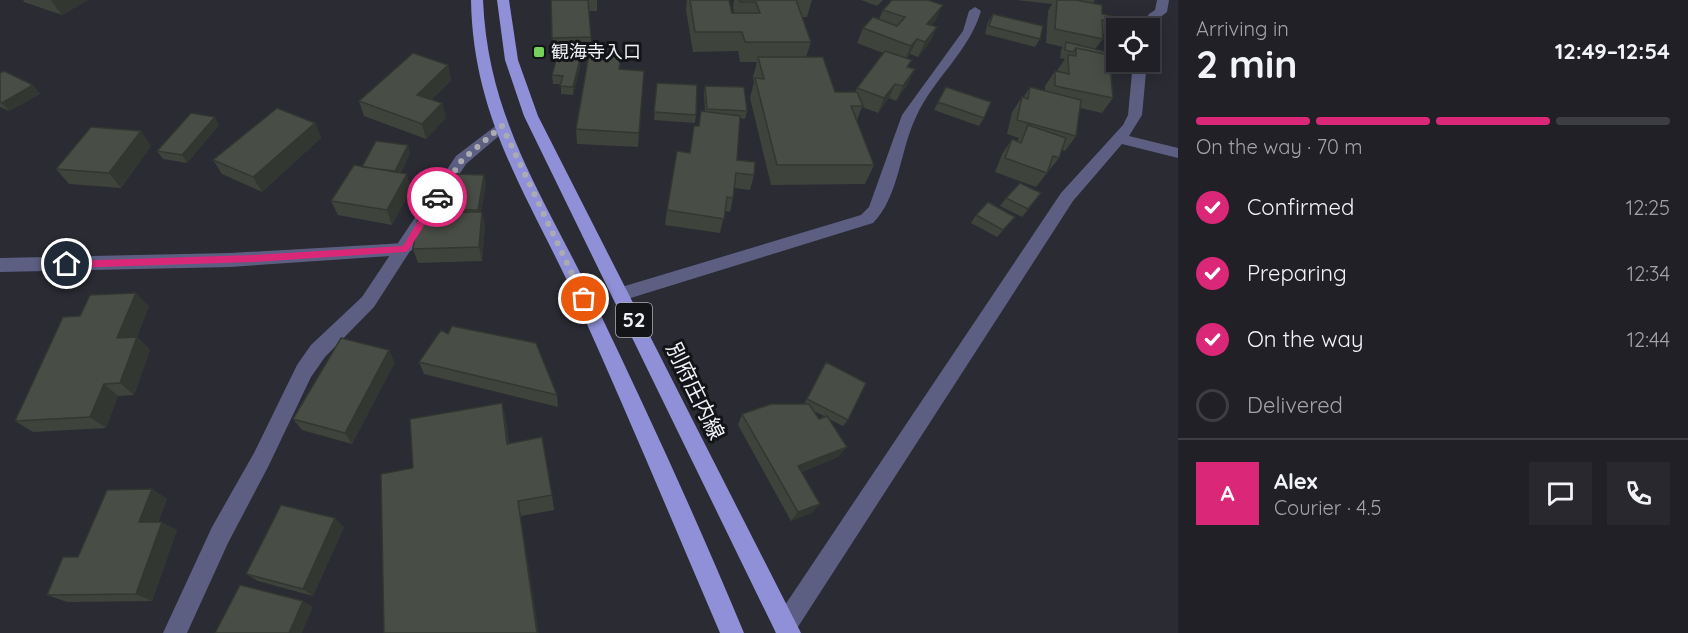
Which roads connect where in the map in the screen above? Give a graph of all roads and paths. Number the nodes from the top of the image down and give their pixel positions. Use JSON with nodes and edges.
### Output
{"nodes":[{"id":1,"x":477,"y":0,"type":"edge"},
{"id":2,"x":1164,"y":0,"type":"edge"},
{"id":3,"x":506,"y":2,"type":"edge"},
{"id":4,"x":975,"y":11,"type":"dead end"},
{"id":5,"x":1152,"y":18,"type":"edge"},
{"id":6,"x":1139,"y":72,"type":"edge"},
{"id":7,"x":502,"y":126,"type":"junction"},
{"id":8,"x":1119,"y":138,"type":"junction"},
{"id":9,"x":1178,"y":153,"type":"edge"},
{"id":10,"x":405,"y":249,"type":"junction"},
{"id":11,"x":0,"y":265,"type":"edge"},
{"id":12,"x":621,"y":294,"type":"junction"},
{"id":13,"x":787,"y":629,"type":"edge"},
{"id":14,"x":175,"y":633,"type":"edge"},
{"id":15,"x":732,"y":633,"type":"edge"}],
"edges":[{"from":1,"to":7,"type":"main road","number":"52"},
{"from":2,"to":5,"type":"street"},
{"from":3,"to":12,"type":"main road","name":"別府庄内線","number":"52"},
{"from":4,"to":12,"type":"street"},
{"from":6,"to":8,"type":"street"},
{"from":7,"to":10,"type":"street"},
{"from":7,"to":15,"type":"main road","number":"52"},
{"from":8,"to":9,"type":"street"},
{"from":8,"to":13,"type":"street"},
{"from":10,"to":11,"type":"street"},
{"from":10,"to":14,"type":"street"},
{"from":12,"to":13,"type":"main road","name":"別府庄内線","number":"52"}]}
